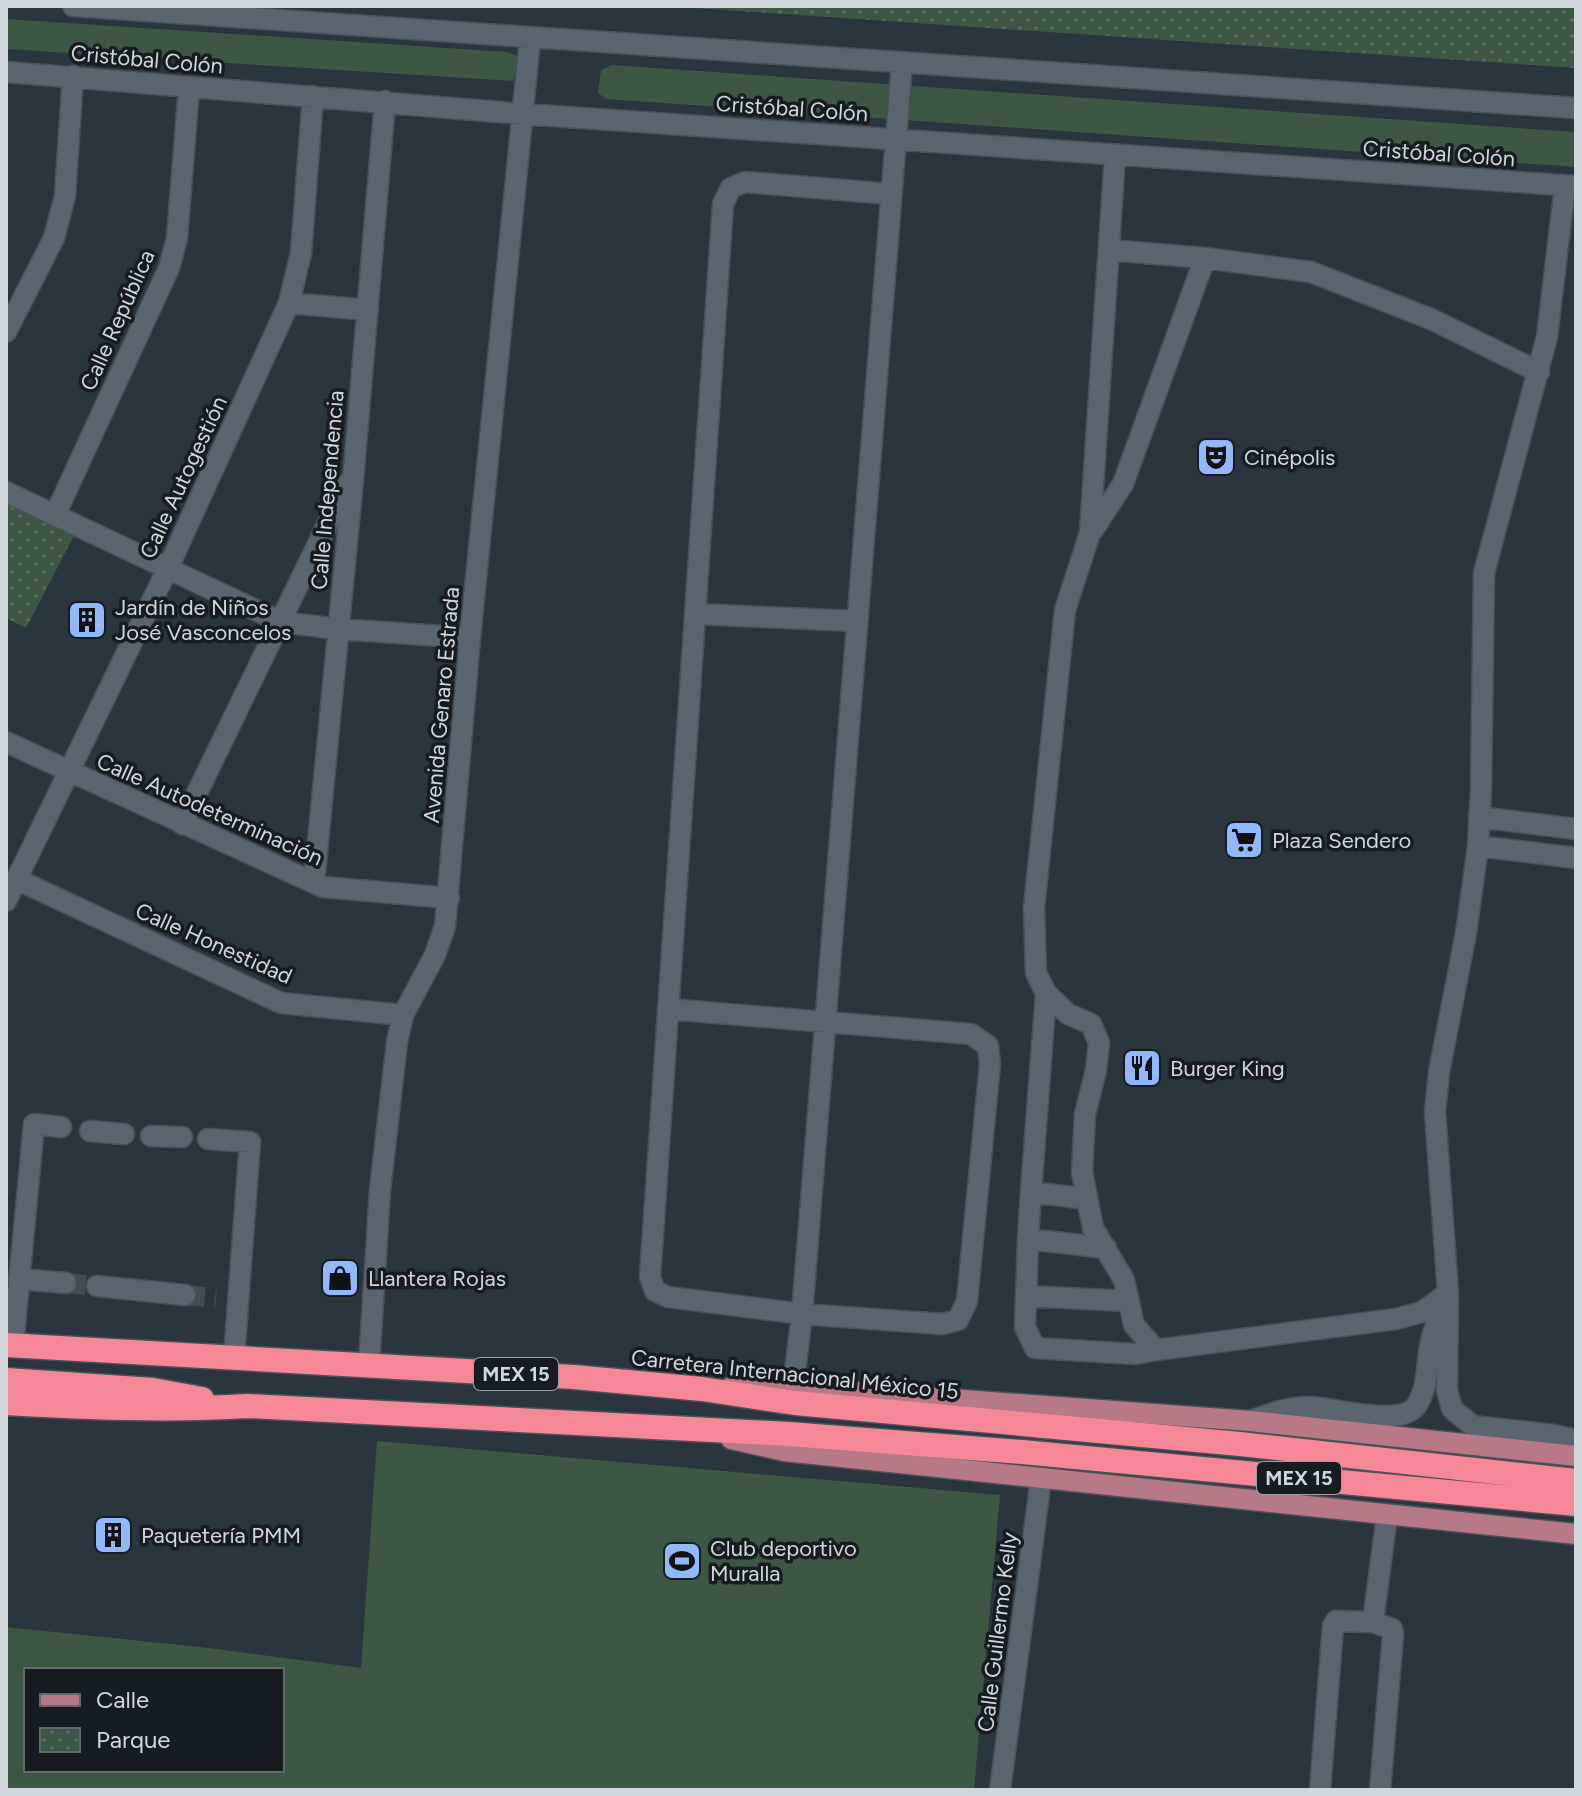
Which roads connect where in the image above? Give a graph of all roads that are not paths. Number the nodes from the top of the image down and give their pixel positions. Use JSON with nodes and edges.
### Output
{"nodes":[{"id":1,"x":73,"y":6,"type":"edge"},
{"id":2,"x":530,"y":39,"type":"junction"},
{"id":3,"x":902,"y":63,"type":"junction"},
{"id":4,"x":6,"y":72,"type":"edge"},
{"id":5,"x":73,"y":76,"type":"junction"},
{"id":6,"x":189,"y":87,"type":"junction"},
{"id":7,"x":313,"y":96,"type":"junction"},
{"id":8,"x":385,"y":101,"type":"junction"},
{"id":9,"x":1576,"y":108,"type":"edge"},
{"id":10,"x":524,"y":114,"type":"junction"},
{"id":11,"x":895,"y":139,"type":"junction"},
{"id":12,"x":1115,"y":155,"type":"junction"},
{"id":13,"x":1570,"y":186,"type":"edge"},
{"id":14,"x":891,"y":194,"type":"junction"},
{"id":15,"x":1109,"y":250,"type":"junction"},
{"id":16,"x":1205,"y":258,"type":"junction"},
{"id":17,"x":289,"y":303,"type":"junction"},
{"id":18,"x":368,"y":310,"type":"junction"},
{"id":19,"x":6,"y":332,"type":"edge"},
{"id":20,"x":1539,"y":372,"type":"junction"},
{"id":21,"x":354,"y":469,"type":"junction"},
{"id":22,"x":6,"y":492,"type":"edge"},
{"id":23,"x":55,"y":515,"type":"junction"},
{"id":24,"x":1090,"y":533,"type":"junction"},
{"id":25,"x":168,"y":568,"type":"junction"},
{"id":26,"x":695,"y":614,"type":"junction"},
{"id":27,"x":856,"y":621,"type":"junction"},
{"id":28,"x":281,"y":622,"type":"junction"},
{"id":29,"x":338,"y":629,"type":"junction"},
{"id":30,"x":470,"y":638,"type":"junction"},
{"id":31,"x":6,"y":742,"type":"edge"},
{"id":32,"x":68,"y":771,"type":"junction"},
{"id":33,"x":1479,"y":817,"type":"junction"},
{"id":34,"x":182,"y":824,"type":"junction"},
{"id":35,"x":1576,"y":829,"type":"edge"},
{"id":36,"x":1478,"y":846,"type":"junction"},
{"id":37,"x":1576,"y":858,"type":"edge"},
{"id":38,"x":16,"y":879,"type":"junction"},
{"id":39,"x":314,"y":883,"type":"junction"},
{"id":40,"x":449,"y":898,"type":"junction"},
{"id":41,"x":6,"y":901,"type":"edge"},
{"id":42,"x":1046,"y":993,"type":"junction"},
{"id":43,"x":668,"y":1009,"type":"junction"},
{"id":44,"x":403,"y":1015,"type":"junction"},
{"id":45,"x":825,"y":1021,"type":"junction"},
{"id":46,"x":61,"y":1127,"type":"dead end"},
{"id":47,"x":90,"y":1131,"type":"dead end"},
{"id":48,"x":124,"y":1134,"type":"dead end"},
{"id":49,"x":151,"y":1136,"type":"dead end"},
{"id":50,"x":182,"y":1137,"type":"dead end"},
{"id":51,"x":208,"y":1139,"type":"dead end"},
{"id":52,"x":1031,"y":1192,"type":"junction"},
{"id":53,"x":1087,"y":1199,"type":"junction"},
{"id":54,"x":1028,"y":1239,"type":"junction"},
{"id":55,"x":1106,"y":1248,"type":"junction"},
{"id":56,"x":19,"y":1279,"type":"junction"},
{"id":57,"x":66,"y":1283,"type":"tunnel mouth"},
{"id":58,"x":97,"y":1286,"type":"tunnel mouth"},
{"id":59,"x":1448,"y":1293,"type":"junction"},
{"id":60,"x":185,"y":1295,"type":"tunnel mouth"},
{"id":61,"x":1026,"y":1296,"type":"junction"},
{"id":62,"x":216,"y":1298,"type":"tunnel mouth"},
{"id":63,"x":238,"y":1301,"type":"junction"},
{"id":64,"x":1127,"y":1301,"type":"junction"},
{"id":65,"x":802,"y":1314,"type":"junction"},
{"id":66,"x":10,"y":1345,"type":"edge"},
{"id":67,"x":1156,"y":1350,"type":"junction"},
{"id":68,"x":234,"y":1357,"type":"junction"},
{"id":69,"x":369,"y":1365,"type":"junction"},
{"id":70,"x":6,"y":1380,"type":"edge"},
{"id":71,"x":793,"y":1388,"type":"junction"},
{"id":72,"x":702,"y":1389,"type":"junction"},
{"id":73,"x":6,"y":1403,"type":"edge"},
{"id":74,"x":248,"y":1406,"type":"junction"},
{"id":75,"x":1250,"y":1421,"type":"junction"},
{"id":76,"x":700,"y":1431,"type":"junction"},
{"id":77,"x":1576,"y":1440,"type":"edge"},
{"id":78,"x":1576,"y":1456,"type":"edge"},
{"id":79,"x":1041,"y":1479,"type":"junction"},
{"id":80,"x":1576,"y":1481,"type":"edge"},
{"id":81,"x":1576,"y":1504,"type":"edge"},
{"id":82,"x":1387,"y":1515,"type":"junction"},
{"id":83,"x":1576,"y":1534,"type":"edge"},
{"id":84,"x":1373,"y":1622,"type":"junction"},
{"id":85,"x":1000,"y":1790,"type":"edge"},
{"id":86,"x":1320,"y":1790,"type":"edge"},
{"id":87,"x":1380,"y":1790,"type":"edge"}],
"edges":[{"from":1,"to":2,"type":"street"},
{"from":2,"to":3,"type":"street"},
{"from":2,"to":10,"type":"street","name":"Avenida Genaro Estrada"},
{"from":3,"to":9,"type":"street"},
{"from":3,"to":11,"type":"street"},
{"from":4,"to":5,"type":"street","name":"Cristóbal Colón"},
{"from":5,"to":6,"type":"street","name":"Cristóbal Colón"},
{"from":5,"to":19,"type":"street"},
{"from":6,"to":7,"type":"street","name":"Cristóbal Colón"},
{"from":6,"to":23,"type":"street","name":"Calle República"},
{"from":7,"to":8,"type":"street","name":"Cristóbal Colón"},
{"from":7,"to":17,"type":"street","name":"Calle Autogestión"},
{"from":8,"to":10,"type":"street","name":"Cristóbal Colón"},
{"from":8,"to":18,"type":"street","name":"Calle Independencia"},
{"from":10,"to":11,"type":"street","name":"Cristóbal Colón"},
{"from":10,"to":30,"type":"street","name":"Avenida Genaro Estrada"},
{"from":11,"to":12,"type":"street","name":"Cristóbal Colón"},
{"from":11,"to":14,"type":"street"},
{"from":12,"to":13,"type":"street","name":"Cristóbal Colón"},
{"from":12,"to":15,"type":"street"},
{"from":13,"to":20,"type":"street"},
{"from":14,"to":26,"type":"street"},
{"from":14,"to":27,"type":"street"},
{"from":15,"to":16,"type":"street"},
{"from":15,"to":24,"type":"street"},
{"from":16,"to":20,"type":"street"},
{"from":16,"to":24,"type":"street"},
{"from":17,"to":18,"type":"street"},
{"from":17,"to":25,"type":"street","name":"Calle Autogestión"},
{"from":18,"to":21,"type":"street","name":"Calle Independencia"},
{"from":20,"to":33,"type":"street"},
{"from":21,"to":28,"type":"street"},
{"from":21,"to":29,"type":"street","name":"Calle Independencia"},
{"from":22,"to":23,"type":"street"},
{"from":23,"to":25,"type":"street"},
{"from":24,"to":42,"type":"street"},
{"from":25,"to":28,"type":"street"},
{"from":25,"to":32,"type":"street","name":"Calle Autogestión"},
{"from":26,"to":27,"type":"street"},
{"from":26,"to":43,"type":"street"},
{"from":27,"to":45,"type":"street"},
{"from":28,"to":29,"type":"street"},
{"from":28,"to":34,"type":"street"},
{"from":29,"to":30,"type":"street"},
{"from":29,"to":39,"type":"street","name":"Calle Independencia"},
{"from":30,"to":40,"type":"street","name":"Avenida Genaro Estrada"},
{"from":31,"to":32,"type":"street","name":"Calle Autodeterminación"},
{"from":32,"to":34,"type":"street","name":"Calle Autodeterminación"},
{"from":32,"to":38,"type":"street","name":"Calle Autogestión"},
{"from":33,"to":35,"type":"street"},
{"from":33,"to":36,"type":"street"},
{"from":34,"to":39,"type":"street","name":"Calle Autodeterminación"},
{"from":36,"to":37,"type":"street"},
{"from":36,"to":59,"type":"street"},
{"from":38,"to":41,"type":"street","name":"Calle Autogestión"},
{"from":38,"to":44,"type":"street","name":"Calle Honestidad"},
{"from":39,"to":40,"type":"street","name":"Calle Autodeterminación"},
{"from":40,"to":44,"type":"street","name":"Avenida Genaro Estrada"},
{"from":42,"to":52,"type":"street"},
{"from":42,"to":53,"type":"street"},
{"from":43,"to":45,"type":"street"},
{"from":43,"to":65,"type":"street"},
{"from":44,"to":69,"type":"street","name":"Avenida Genaro Estrada"},
{"from":45,"to":65,"type":"street"},
{"from":45,"to":65,"type":"street"},
{"from":46,"to":56,"type":"street"},
{"from":47,"to":48,"type":"street"},
{"from":49,"to":50,"type":"street"},
{"from":51,"to":63,"type":"street"},
{"from":52,"to":53,"type":"street"},
{"from":52,"to":54,"type":"street"},
{"from":53,"to":55,"type":"street"},
{"from":54,"to":55,"type":"street"},
{"from":54,"to":61,"type":"street"},
{"from":55,"to":64,"type":"street"},
{"from":56,"to":57,"type":"street"},
{"from":56,"to":66,"type":"street"},
{"from":58,"to":60,"type":"street"},
{"from":59,"to":67,"type":"street"},
{"from":59,"to":75,"type":"street"},
{"from":59,"to":77,"type":"street"},
{"from":61,"to":64,"type":"street"},
{"from":61,"to":67,"type":"street"},
{"from":62,"to":63,"type":"street"},
{"from":63,"to":68,"type":"street"},
{"from":64,"to":67,"type":"street"},
{"from":65,"to":71,"type":"street"},
{"from":66,"to":68,"type":"highway","name":"Carretera Internacional México 15","number":"MEX 15"},
{"from":68,"to":69,"type":"highway","name":"Carretera Internacional México 15","number":"MEX 15"},
{"from":69,"to":72,"type":"highway","name":"Carretera Internacional México 15","number":"MEX 15"},
{"from":70,"to":74,"type":"highway","number":"MEX 15"},
{"from":71,"to":72,"type":"main road"},
{"from":71,"to":75,"type":"main road"},
{"from":72,"to":80,"type":"highway","name":"Carretera Internacional México 15","number":"MEX 15"},
{"from":73,"to":74,"type":"highway","number":"MEX 15"},
{"from":74,"to":76,"type":"highway","number":"MEX 15"},
{"from":75,"to":78,"type":"main road"},
{"from":76,"to":79,"type":"main road"},
{"from":76,"to":81,"type":"highway","number":"MEX 15"},
{"from":79,"to":82,"type":"main road"},
{"from":79,"to":85,"type":"street","name":"Calle Guillermo Kelly"},
{"from":82,"to":83,"type":"main road"},
{"from":82,"to":84,"type":"street"},
{"from":84,"to":86,"type":"street"},
{"from":84,"to":87,"type":"street"}]}
